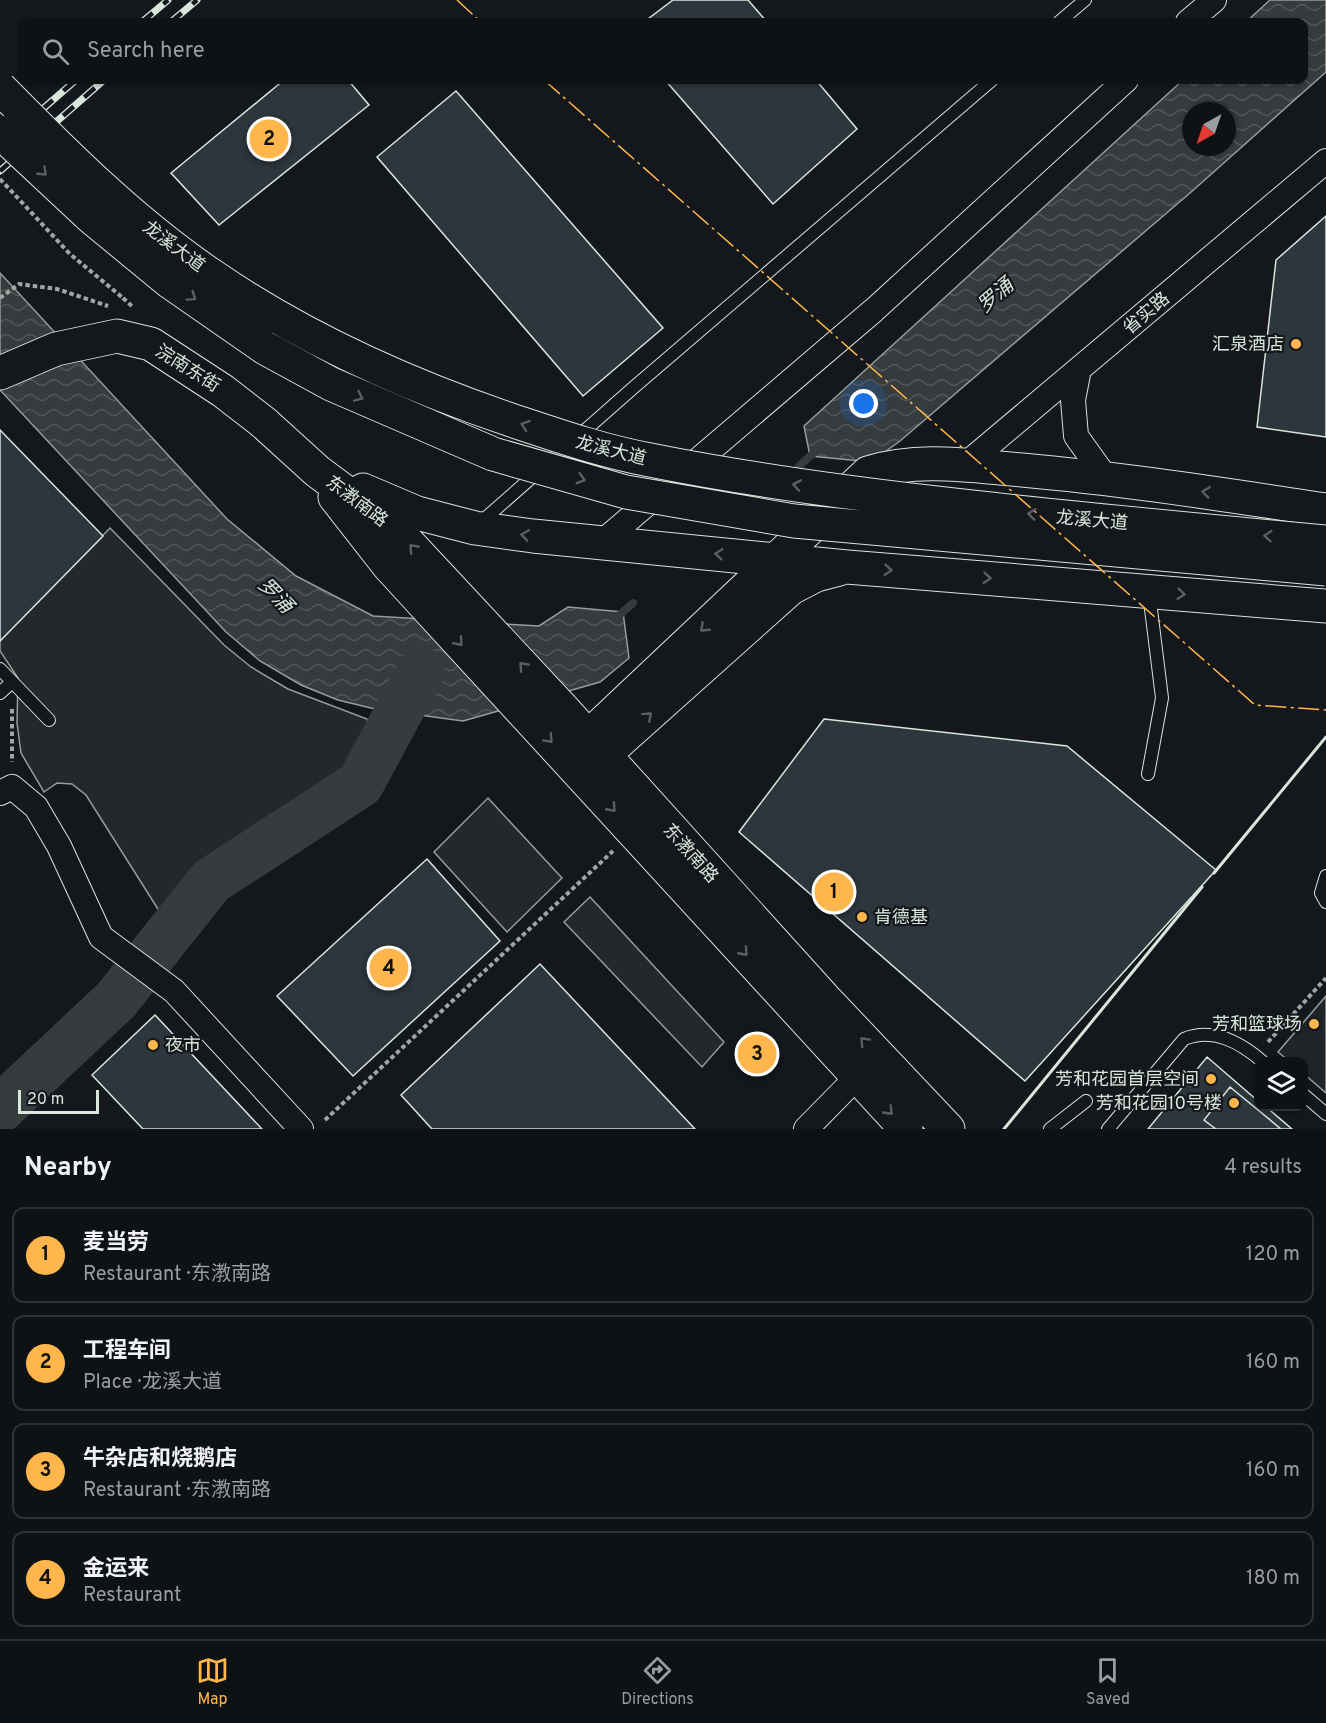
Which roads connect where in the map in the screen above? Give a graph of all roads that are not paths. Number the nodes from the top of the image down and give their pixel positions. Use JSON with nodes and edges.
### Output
{"nodes":[{"id":1,"x":1085,"y":0,"type":"edge"},
{"id":2,"x":1214,"y":0,"type":"edge"},
{"id":3,"x":1064,"y":18,"type":"edge"},
{"id":4,"x":1193,"y":18,"type":"edge"},
{"id":5,"x":987,"y":84,"type":"edge"},
{"id":6,"x":1122,"y":84,"type":"edge"},
{"id":7,"x":0,"y":88,"type":"edge"},
{"id":8,"x":0,"y":132,"type":"edge"},
{"id":9,"x":1326,"y":161,"type":"edge"},
{"id":10,"x":1079,"y":369,"type":"junction"},
{"id":11,"x":0,"y":372,"type":"edge"},
{"id":12,"x":956,"y":465,"type":"junction"},
{"id":13,"x":317,"y":471,"type":"junction"},
{"id":14,"x":1106,"y":478,"type":"junction"},
{"id":15,"x":1326,"y":510,"type":"edge"},
{"id":16,"x":475,"y":528,"type":"junction"},
{"id":17,"x":1326,"y":542,"type":"edge"},
{"id":18,"x":602,"y":543,"type":"junction"},
{"id":19,"x":777,"y":559,"type":"junction"},
{"id":20,"x":847,"y":567,"type":"junction"},
{"id":21,"x":1326,"y":569,"type":"edge"},
{"id":22,"x":1149,"y":592,"type":"junction"},
{"id":23,"x":1326,"y":606,"type":"edge"},
{"id":24,"x":0,"y":669,"type":"edge"},
{"id":25,"x":12,"y":681,"type":"junction"},
{"id":26,"x":0,"y":693,"type":"edge"},
{"id":27,"x":49,"y":720,"type":"dead end"},
{"id":28,"x":588,"y":752,"type":"junction"},
{"id":29,"x":1148,"y":774,"type":"dead end"},
{"id":30,"x":6,"y":790,"type":"edge"},
{"id":31,"x":1326,"y":876,"type":"edge"},
{"id":32,"x":1326,"y":902,"type":"edge"},
{"id":33,"x":1257,"y":1057,"type":"edge"},
{"id":34,"x":856,"y":1077,"type":"junction"},
{"id":35,"x":1308,"y":1098,"type":"edge"},
{"id":36,"x":1086,"y":1101,"type":"dead end"},
{"id":37,"x":1326,"y":1114,"type":"edge"},
{"id":38,"x":301,"y":1129,"type":"edge"},
{"id":39,"x":806,"y":1129,"type":"edge"},
{"id":40,"x":906,"y":1129,"type":"edge"},
{"id":41,"x":948,"y":1129,"type":"edge"},
{"id":42,"x":1050,"y":1129,"type":"edge"},
{"id":43,"x":1108,"y":1129,"type":"edge"}],
"edges":[{"from":1,"to":3,"type":"lane"},
{"from":2,"to":4,"type":"street"},
{"from":5,"to":16,"type":"lane"},
{"from":6,"to":18,"type":"street"},
{"from":17,"to":7,"type":"street","name":"龙溪大道","one_way":true,"bridge":true},
{"from":8,"to":21,"type":"street","name":"龙溪大道","one_way":true,"bridge":true},
{"from":9,"to":10,"type":"street","name":"省实路"},
{"from":10,"to":12,"type":"street","name":"省实路"},
{"from":10,"to":14,"type":"street"},
{"from":11,"to":13,"type":"street","name":"浣南东街"},
{"from":12,"to":14,"type":"street"},
{"from":12,"to":19,"type":"street"},
{"from":12,"to":20,"type":"street"},
{"from":13,"to":16,"type":"street"},
{"from":28,"to":13,"type":"street","name":"东漖南路","one_way":true},
{"from":13,"to":28,"type":"street","name":"东漖南路","one_way":true},
{"from":15,"to":14,"type":"street","one_way":true},
{"from":18,"to":16,"type":"street","one_way":true},
{"from":19,"to":18,"type":"street","one_way":true},
{"from":19,"to":20,"type":"street"},
{"from":19,"to":28,"type":"street","one_way":true},
{"from":20,"to":22,"type":"street","one_way":true},
{"from":28,"to":20,"type":"street","one_way":true},
{"from":22,"to":23,"type":"street","one_way":true},
{"from":22,"to":29,"type":"lane"},
{"from":24,"to":25,"type":"lane"},
{"from":25,"to":26,"type":"lane"},
{"from":25,"to":27,"type":"lane"},
{"from":28,"to":34,"type":"street","name":"东漖南路","one_way":true},
{"from":41,"to":28,"type":"street","name":"东漖南路","one_way":true},
{"from":30,"to":38,"type":"street"},
{"from":31,"to":32,"type":"lane"},
{"from":33,"to":43,"type":"lane"},
{"from":34,"to":39,"type":"street"},
{"from":34,"to":40,"type":"street","name":"东漖南路","one_way":true},
{"from":35,"to":37,"type":"lane"},
{"from":36,"to":42,"type":"lane"}]}
